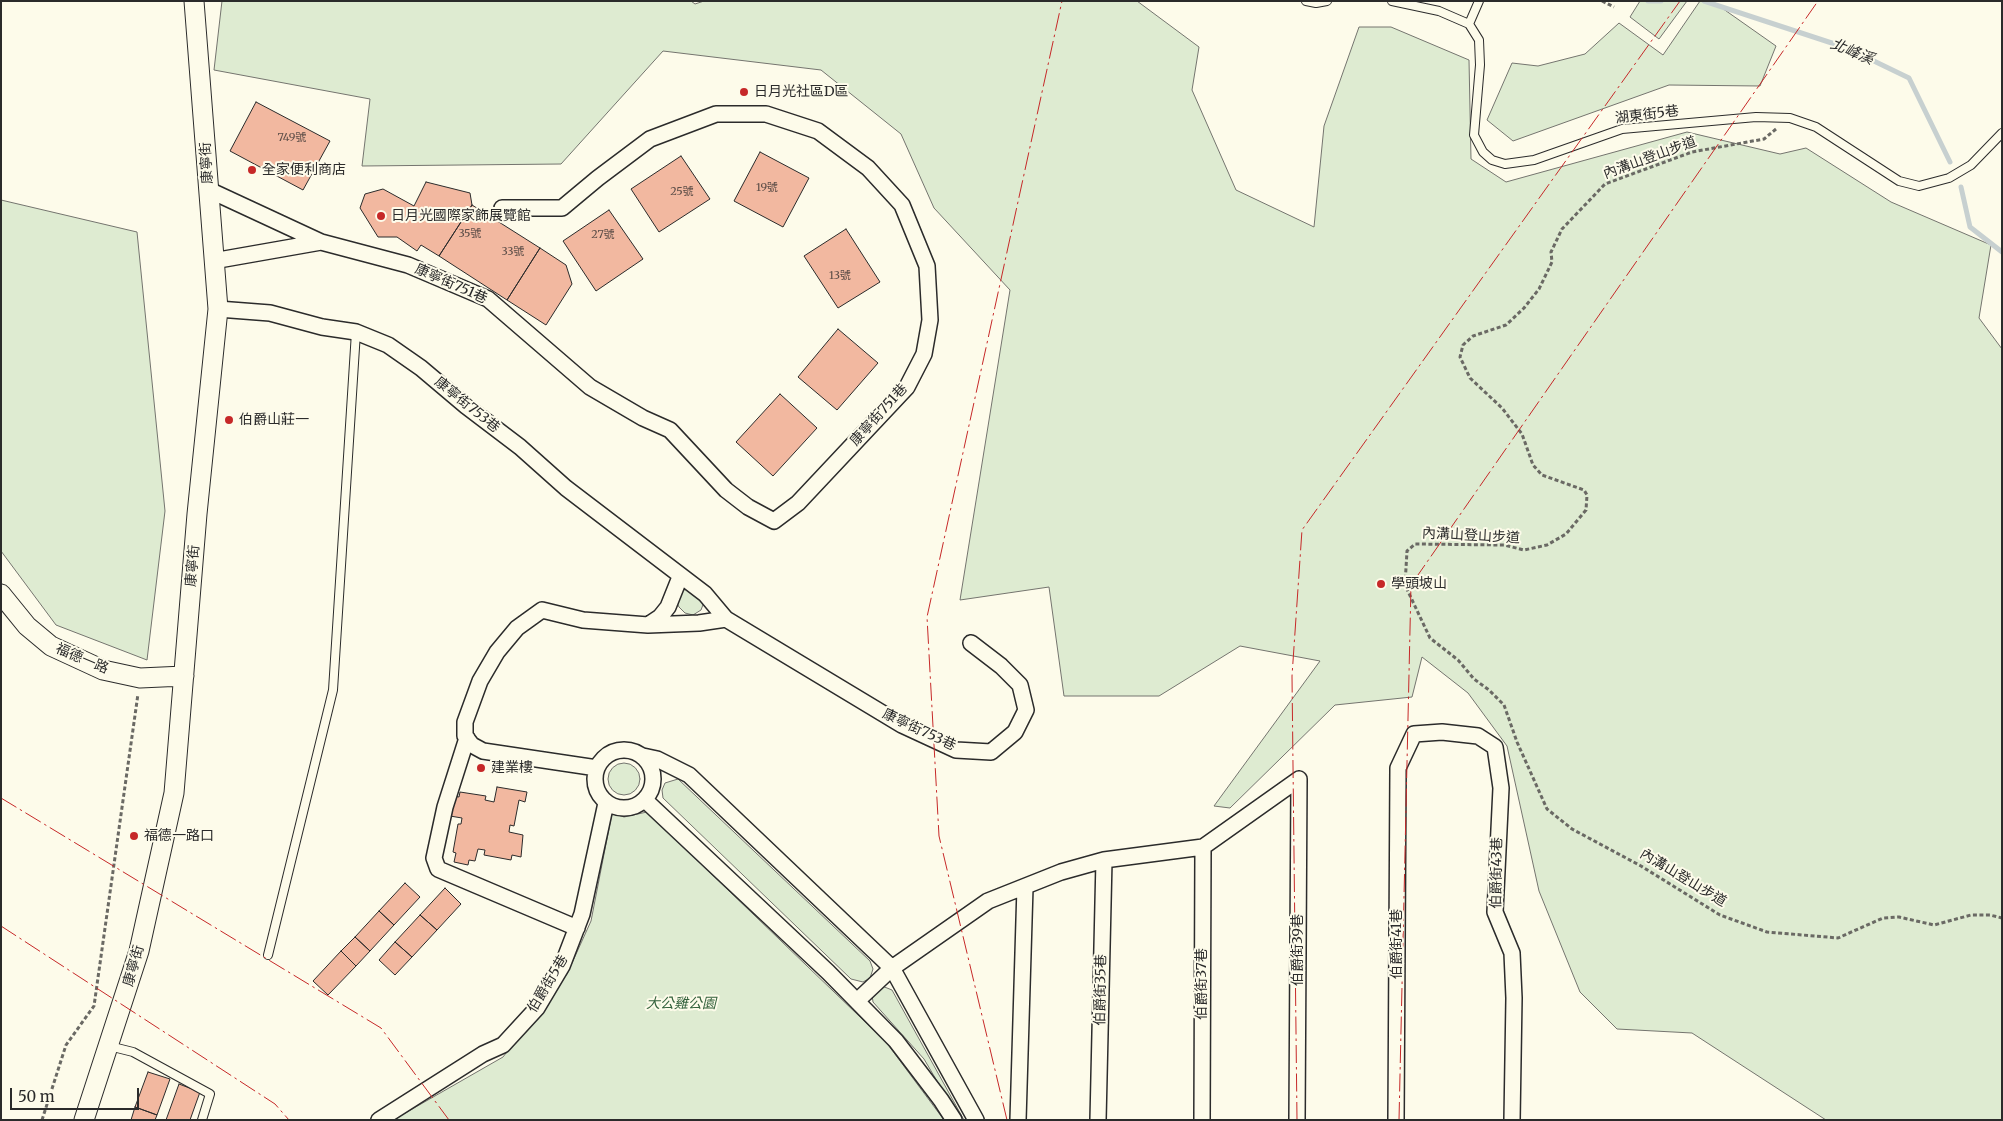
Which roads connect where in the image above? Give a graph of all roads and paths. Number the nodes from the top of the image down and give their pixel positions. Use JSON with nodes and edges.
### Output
{"nodes":[{"id":1,"x":194,"y":1,"type":"edge"},
{"id":2,"x":1306,"y":1,"type":"edge"},
{"id":3,"x":1327,"y":1,"type":"edge"},
{"id":4,"x":1392,"y":1,"type":"edge"},
{"id":5,"x":1479,"y":1,"type":"edge"},
{"id":6,"x":1602,"y":1,"type":"edge"},
{"id":7,"x":1614,"y":7,"type":"dead end"},
{"id":8,"x":1469,"y":24,"type":"junction"},
{"id":9,"x":1790,"y":118,"type":"junction"},
{"id":10,"x":2002,"y":133,"type":"edge"},
{"id":11,"x":209,"y":190,"type":"junction"},
{"id":12,"x":502,"y":208,"type":"dead end"},
{"id":13,"x":321,"y":242,"type":"junction"},
{"id":14,"x":213,"y":261,"type":"junction"},
{"id":15,"x":218,"y":309,"type":"junction"},
{"id":16,"x":356,"y":332,"type":"junction"},
{"id":17,"x":680,"y":577,"type":"junction"},
{"id":18,"x":1,"y":594,"type":"edge"},
{"id":19,"x":726,"y":619,"type":"junction"},
{"id":20,"x":648,"y":625,"type":"junction"},
{"id":21,"x":972,"y":644,"type":"dead end"},
{"id":22,"x":184,"y":676,"type":"junction"},
{"id":23,"x":140,"y":678,"type":"junction"},
{"id":24,"x":467,"y":738,"type":"junction"},
{"id":25,"x":643,"y":756,"type":"junction"},
{"id":26,"x":597,"y":768,"type":"junction"},
{"id":27,"x":1398,"y":768,"type":"joint"},
{"id":28,"x":645,"y":800,"type":"junction"},
{"id":29,"x":606,"y":803,"type":"junction"},
{"id":30,"x":1202,"y":847,"type":"junction"},
{"id":31,"x":1104,"y":860,"type":"junction"},
{"id":32,"x":1025,"y":887,"type":"junction"},
{"id":33,"x":2002,"y":918,"type":"edge"},
{"id":34,"x":577,"y":928,"type":"junction"},
{"id":35,"x":268,"y":955,"type":"dead end"},
{"id":36,"x":892,"y":968,"type":"junction"},
{"id":37,"x":857,"y":1001,"type":"junction"},
{"id":38,"x":108,"y":1046,"type":"junction"},
{"id":39,"x":42,"y":1120,"type":"edge"},
{"id":40,"x":84,"y":1120,"type":"edge"},
{"id":41,"x":202,"y":1120,"type":"edge"},
{"id":42,"x":379,"y":1120,"type":"edge"},
{"id":43,"x":954,"y":1120,"type":"edge"},
{"id":44,"x":976,"y":1120,"type":"edge"},
{"id":45,"x":1018,"y":1120,"type":"edge"},
{"id":46,"x":1098,"y":1120,"type":"edge"},
{"id":47,"x":1202,"y":1120,"type":"edge"},
{"id":48,"x":1296,"y":1120,"type":"edge"},
{"id":49,"x":1396,"y":1120,"type":"edge"},
{"id":50,"x":1512,"y":1120,"type":"edge"}],
"edges":[{"from":1,"to":11,"type":"street","name":"康寧街"},
{"from":2,"to":3,"type":"lane"},
{"from":4,"to":8,"type":"lane"},
{"from":5,"to":8,"type":"lane"},
{"from":6,"to":7,"type":"path"},
{"from":8,"to":9,"type":"lane","name":"湖東街5巷"},
{"from":9,"to":10,"type":"lane","name":"湖東街5巷"},
{"from":9,"to":33,"type":"path","name":"內溝山登山步道"},
{"from":11,"to":13,"type":"street","name":"康寧街751巷"},
{"from":11,"to":14,"type":"street","name":"康寧街"},
{"from":12,"to":13,"type":"street","name":"康寧街751巷"},
{"from":13,"to":14,"type":"street","name":"康寧街751巷"},
{"from":14,"to":15,"type":"street","name":"康寧街"},
{"from":15,"to":16,"type":"street","name":"康寧街753巷"},
{"from":15,"to":22,"type":"street","name":"康寧街"},
{"from":16,"to":17,"type":"street","name":"康寧街753巷"},
{"from":16,"to":35,"type":"lane"},
{"from":17,"to":19,"type":"street","name":"康寧街753巷"},
{"from":17,"to":20,"type":"street"},
{"from":18,"to":23,"type":"street","name":"福德一路"},
{"from":19,"to":20,"type":"street"},
{"from":19,"to":21,"type":"street","name":"康寧街753巷"},
{"from":20,"to":24,"type":"street"},
{"from":22,"to":23,"type":"street","name":"福德一路"},
{"from":22,"to":38,"type":"street","name":"康寧街"},
{"from":23,"to":39,"type":"path"},
{"from":24,"to":26,"type":"street"},
{"from":24,"to":34,"type":"street"},
{"from":25,"to":26,"type":"street"},
{"from":25,"to":28,"type":"street"},
{"from":25,"to":36,"type":"street"},
{"from":26,"to":29,"type":"street"},
{"from":27,"to":49,"type":"street","name":"伯爵街41巷"},
{"from":27,"to":50,"type":"street","name":"伯爵街43巷"},
{"from":28,"to":29,"type":"street"},
{"from":28,"to":37,"type":"street"},
{"from":29,"to":34,"type":"street","name":"伯爵街5巷"},
{"from":30,"to":31,"type":"street"},
{"from":30,"to":47,"type":"street","name":"伯爵街37巷"},
{"from":30,"to":48,"type":"street","name":"伯爵街39巷"},
{"from":31,"to":32,"type":"street"},
{"from":31,"to":46,"type":"street","name":"伯爵街35巷"},
{"from":32,"to":36,"type":"street"},
{"from":32,"to":45,"type":"street"},
{"from":34,"to":42,"type":"street","name":"伯爵街5巷"},
{"from":36,"to":37,"type":"street"},
{"from":36,"to":44,"type":"street"},
{"from":37,"to":43,"type":"street"},
{"from":38,"to":40,"type":"street","name":"康寧街"},
{"from":38,"to":41,"type":"lane"}]}
